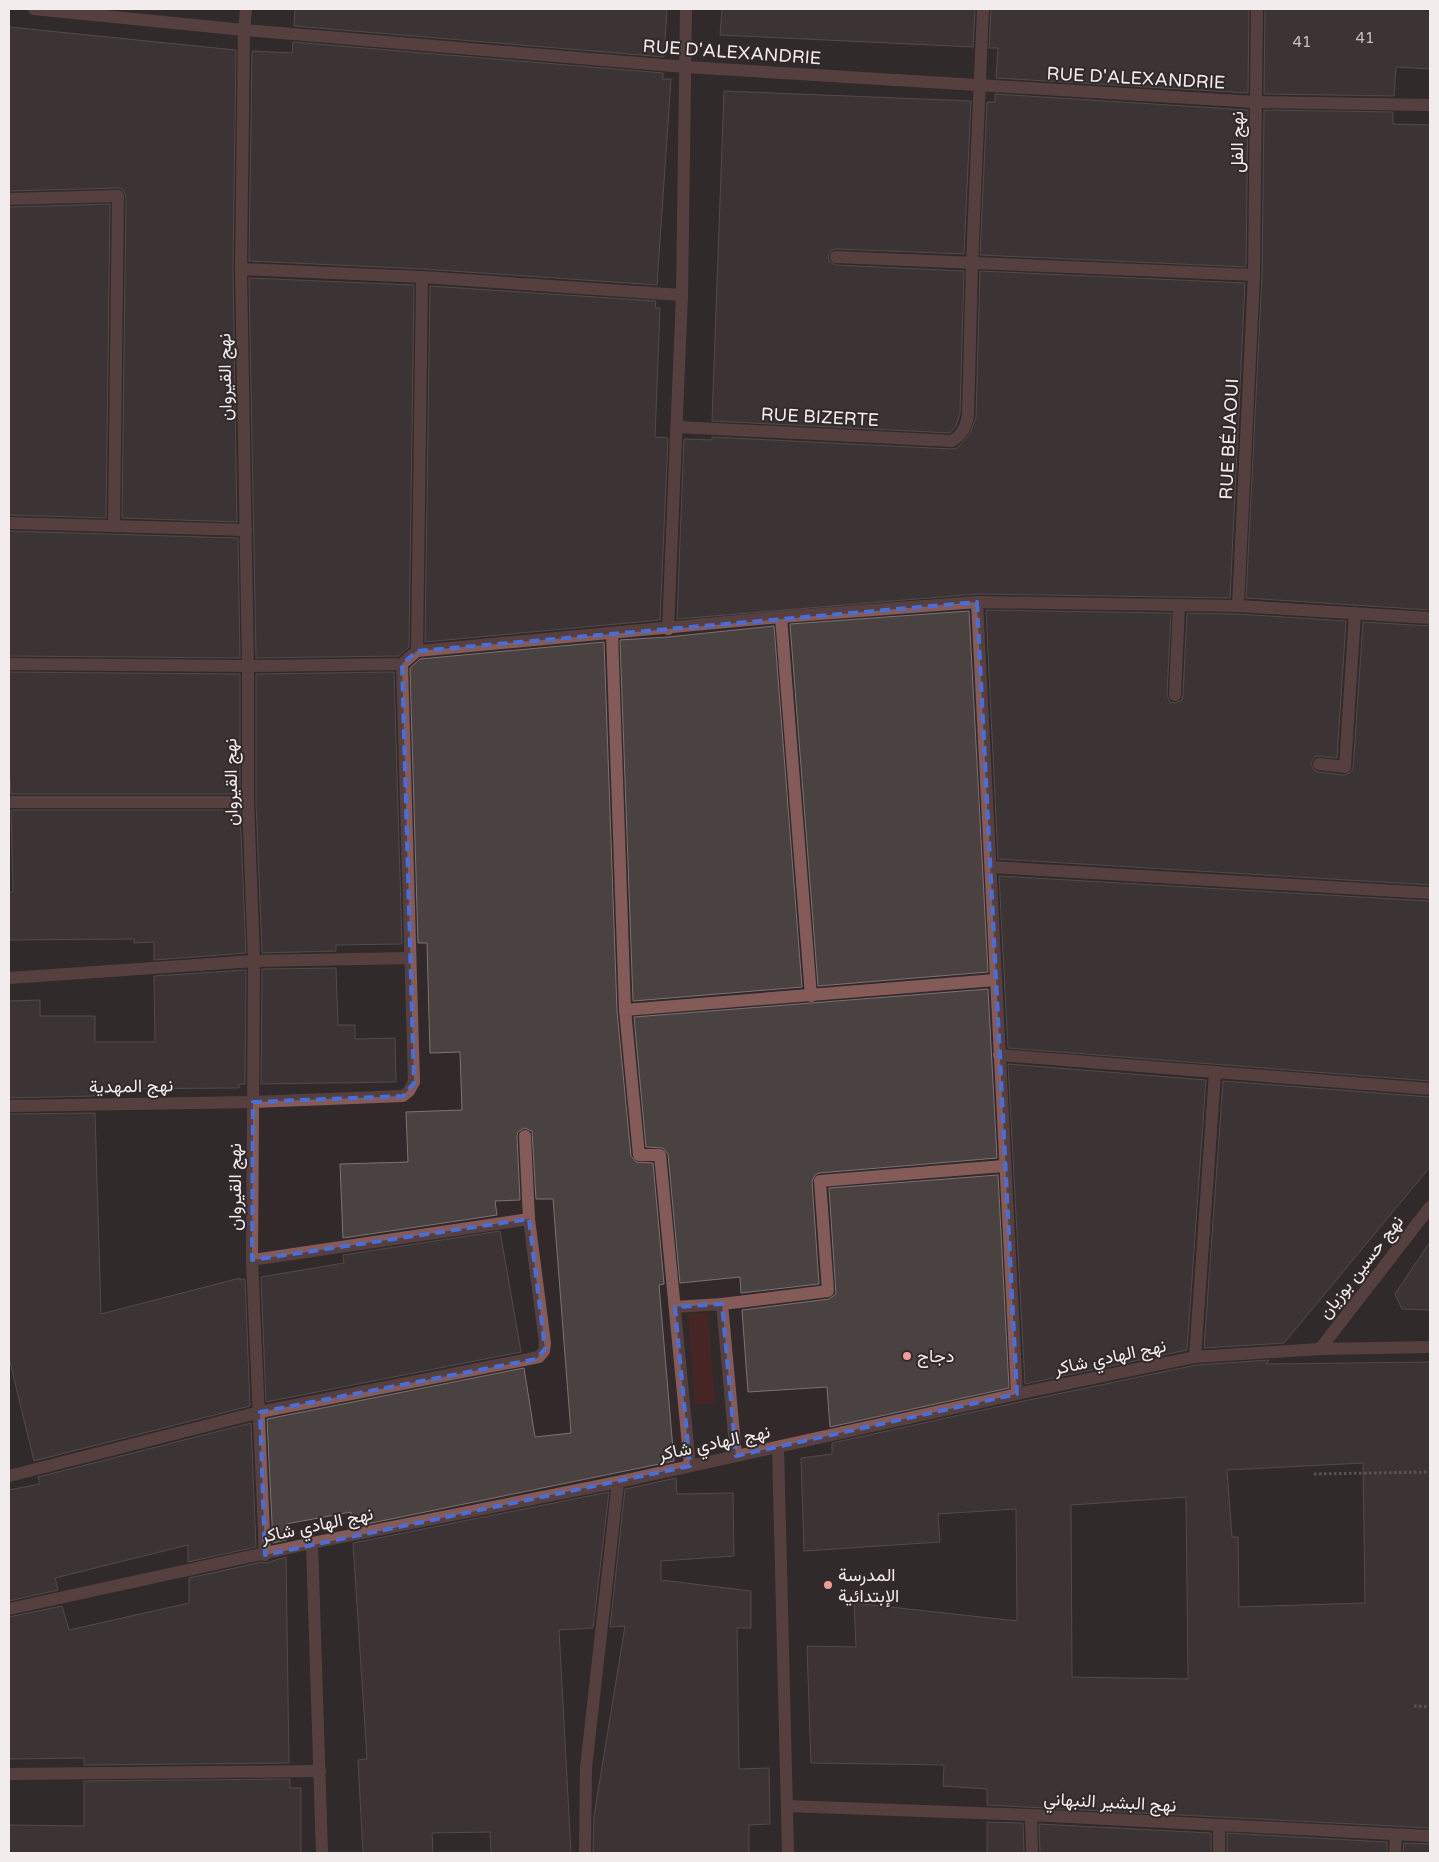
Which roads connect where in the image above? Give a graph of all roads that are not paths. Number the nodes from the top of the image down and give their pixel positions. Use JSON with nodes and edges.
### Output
{"nodes":[{"id":1,"x":34,"y":9,"type":"edge"},
{"id":2,"x":246,"y":9,"type":"edge"},
{"id":3,"x":686,"y":9,"type":"edge"},
{"id":4,"x":983,"y":9,"type":"edge"},
{"id":5,"x":1257,"y":9,"type":"edge"},
{"id":6,"x":244,"y":30,"type":"junction"},
{"id":7,"x":686,"y":68,"type":"junction"},
{"id":8,"x":980,"y":86,"type":"junction"},
{"id":9,"x":1255,"y":102,"type":"junction"},
{"id":10,"x":1430,"y":105,"type":"edge"},
{"id":11,"x":9,"y":199,"type":"edge"},
{"id":12,"x":836,"y":257,"type":"dead end"},
{"id":13,"x":972,"y":263,"type":"junction"},
{"id":14,"x":241,"y":270,"type":"junction"},
{"id":15,"x":1254,"y":274,"type":"junction"},
{"id":16,"x":422,"y":277,"type":"junction"},
{"id":17,"x":682,"y":295,"type":"junction"},
{"id":18,"x":678,"y":427,"type":"junction"},
{"id":19,"x":9,"y":523,"type":"edge"},
{"id":20,"x":114,"y":526,"type":"junction"},
{"id":21,"x":246,"y":530,"type":"junction"},
{"id":22,"x":977,"y":602,"type":"junction"},
{"id":23,"x":1179,"y":605,"type":"junction"},
{"id":24,"x":1238,"y":606,"type":"junction"},
{"id":25,"x":1355,"y":613,"type":"junction"},
{"id":26,"x":780,"y":617,"type":"junction"},
{"id":27,"x":1430,"y":618,"type":"edge"},
{"id":28,"x":668,"y":629,"type":"junction"},
{"id":29,"x":612,"y":634,"type":"junction"},
{"id":30,"x":417,"y":651,"type":"junction"},
{"id":31,"x":9,"y":664,"type":"edge"},
{"id":32,"x":402,"y":664,"type":"junction"},
{"id":33,"x":248,"y":666,"type":"junction"},
{"id":34,"x":1176,"y":695,"type":"dead end"},
{"id":35,"x":1320,"y":764,"type":"dead end"},
{"id":36,"x":9,"y":802,"type":"edge"},
{"id":37,"x":248,"y":802,"type":"junction"},
{"id":38,"x":991,"y":867,"type":"junction"},
{"id":39,"x":1430,"y":893,"type":"edge"},
{"id":40,"x":410,"y":958,"type":"junction"},
{"id":41,"x":254,"y":961,"type":"junction"},
{"id":42,"x":9,"y":978,"type":"edge"},
{"id":43,"x":995,"y":980,"type":"junction"},
{"id":44,"x":811,"y":996,"type":"junction"},
{"id":45,"x":625,"y":1010,"type":"junction"},
{"id":46,"x":999,"y":1055,"type":"junction"},
{"id":47,"x":1215,"y":1073,"type":"junction"},
{"id":48,"x":1430,"y":1089,"type":"edge"},
{"id":49,"x":253,"y":1102,"type":"junction"},
{"id":50,"x":9,"y":1106,"type":"edge"},
{"id":51,"x":525,"y":1136,"type":"dead end"},
{"id":52,"x":1004,"y":1166,"type":"junction"},
{"id":53,"x":1430,"y":1207,"type":"edge"},
{"id":54,"x":529,"y":1219,"type":"junction"},
{"id":55,"x":252,"y":1260,"type":"junction"},
{"id":56,"x":722,"y":1304,"type":"junction"},
{"id":57,"x":675,"y":1307,"type":"junction"},
{"id":58,"x":1430,"y":1347,"type":"edge"},
{"id":59,"x":1320,"y":1349,"type":"junction"},
{"id":60,"x":1196,"y":1357,"type":"junction"},
{"id":61,"x":1017,"y":1394,"type":"junction"},
{"id":62,"x":260,"y":1412,"type":"junction"},
{"id":63,"x":778,"y":1447,"type":"junction"},
{"id":64,"x":736,"y":1456,"type":"junction"},
{"id":65,"x":690,"y":1466,"type":"junction"},
{"id":66,"x":9,"y":1476,"type":"edge"},
{"id":67,"x":618,"y":1482,"type":"junction"},
{"id":68,"x":312,"y":1543,"type":"junction"},
{"id":69,"x":264,"y":1555,"type":"junction"},
{"id":70,"x":9,"y":1609,"type":"edge"},
{"id":71,"x":320,"y":1771,"type":"junction"},
{"id":72,"x":9,"y":1774,"type":"edge"},
{"id":73,"x":787,"y":1806,"type":"junction"},
{"id":74,"x":1031,"y":1815,"type":"junction"},
{"id":75,"x":1219,"y":1825,"type":"junction"},
{"id":76,"x":1396,"y":1835,"type":"junction"},
{"id":77,"x":1430,"y":1836,"type":"edge"},
{"id":78,"x":322,"y":1853,"type":"edge"},
{"id":79,"x":585,"y":1853,"type":"edge"},
{"id":80,"x":788,"y":1853,"type":"edge"},
{"id":81,"x":1032,"y":1853,"type":"edge"},
{"id":82,"x":1219,"y":1853,"type":"edge"},
{"id":83,"x":1395,"y":1853,"type":"edge"}],
"edges":[{"from":1,"to":6,"type":"street","name":"RUE D'ALEXANDRIE"},
{"from":2,"to":6,"type":"street","name":"نهج القيروان"},
{"from":3,"to":7,"type":"street"},
{"from":4,"to":8,"type":"street"},
{"from":5,"to":9,"type":"street","name":"نهج الفل"},
{"from":6,"to":7,"type":"street","name":"RUE D'ALEXANDRIE"},
{"from":6,"to":14,"type":"street","name":"نهج القيروان"},
{"from":7,"to":8,"type":"street","name":"RUE D'ALEXANDRIE"},
{"from":7,"to":17,"type":"street"},
{"from":8,"to":9,"type":"street","name":"RUE D'ALEXANDRIE"},
{"from":8,"to":13,"type":"street"},
{"from":9,"to":10,"type":"street","name":"RUE D'ALEXANDRIE"},
{"from":9,"to":15,"type":"street","name":"نهج الفل"},
{"from":11,"to":20,"type":"street"},
{"from":12,"to":13,"type":"street"},
{"from":13,"to":15,"type":"street"},
{"from":13,"to":18,"type":"street","name":"RUE BIZERTE"},
{"from":14,"to":16,"type":"street"},
{"from":14,"to":21,"type":"street","name":"نهج القيروان"},
{"from":15,"to":24,"type":"street","name":"RUE BÉJAOUI"},
{"from":16,"to":17,"type":"street"},
{"from":16,"to":30,"type":"street"},
{"from":17,"to":18,"type":"street"},
{"from":18,"to":28,"type":"street"},
{"from":19,"to":20,"type":"street"},
{"from":20,"to":21,"type":"street"},
{"from":21,"to":33,"type":"street","name":"نهج القيروان"},
{"from":22,"to":23,"type":"street"},
{"from":22,"to":26,"type":"street"},
{"from":22,"to":38,"type":"street"},
{"from":23,"to":24,"type":"street"},
{"from":23,"to":34,"type":"street"},
{"from":24,"to":25,"type":"street"},
{"from":25,"to":27,"type":"street"},
{"from":25,"to":35,"type":"street"},
{"from":26,"to":28,"type":"street"},
{"from":26,"to":44,"type":"street"},
{"from":28,"to":29,"type":"street"},
{"from":29,"to":30,"type":"street"},
{"from":29,"to":45,"type":"street"},
{"from":30,"to":32,"type":"street"},
{"from":31,"to":33,"type":"street"},
{"from":32,"to":33,"type":"street"},
{"from":32,"to":40,"type":"street"},
{"from":33,"to":37,"type":"street","name":"نهج القيروان"},
{"from":36,"to":37,"type":"street"},
{"from":37,"to":41,"type":"street","name":"نهج القيروان"},
{"from":38,"to":39,"type":"street"},
{"from":38,"to":43,"type":"street"},
{"from":40,"to":41,"type":"street"},
{"from":40,"to":49,"type":"street","name":"نهج المهدية"},
{"from":41,"to":42,"type":"street"},
{"from":41,"to":49,"type":"street","name":"نهج القيروان"},
{"from":43,"to":44,"type":"street"},
{"from":43,"to":46,"type":"street"},
{"from":44,"to":45,"type":"street"},
{"from":45,"to":57,"type":"street"},
{"from":46,"to":47,"type":"street"},
{"from":46,"to":52,"type":"street"},
{"from":47,"to":48,"type":"street"},
{"from":47,"to":60,"type":"street"},
{"from":49,"to":50,"type":"street","name":"نهج المهدية"},
{"from":49,"to":55,"type":"street","name":"نهج القيروان"},
{"from":51,"to":54,"type":"street"},
{"from":52,"to":56,"type":"street"},
{"from":52,"to":61,"type":"street"},
{"from":53,"to":59,"type":"street","name":"نهج حسين بوزيان"},
{"from":54,"to":55,"type":"street"},
{"from":54,"to":62,"type":"street"},
{"from":55,"to":62,"type":"street","name":"نهج القيروان"},
{"from":56,"to":57,"type":"street"},
{"from":56,"to":64,"type":"street"},
{"from":57,"to":65,"type":"street"},
{"from":58,"to":59,"type":"street","name":"نهج الهادي شاكر"},
{"from":59,"to":60,"type":"street","name":"نهج الهادي شاكر"},
{"from":60,"to":61,"type":"street","name":"نهج الهادي شاكر"},
{"from":61,"to":63,"type":"street","name":"نهج الهادي شاكر"},
{"from":62,"to":66,"type":"street"},
{"from":62,"to":69,"type":"street","name":"نهج القيروان"},
{"from":63,"to":64,"type":"street","name":"نهج الهادي شاكر"},
{"from":63,"to":73,"type":"street"},
{"from":64,"to":65,"type":"street","name":"نهج الهادي شاكر"},
{"from":65,"to":67,"type":"street","name":"نهج الهادي شاكر"},
{"from":67,"to":68,"type":"street","name":"نهج الهادي شاكر"},
{"from":67,"to":79,"type":"street"},
{"from":68,"to":69,"type":"street","name":"نهج الهادي شاكر"},
{"from":68,"to":71,"type":"street"},
{"from":69,"to":70,"type":"street","name":"نهج الهادي شاكر"},
{"from":71,"to":72,"type":"street"},
{"from":71,"to":78,"type":"street"},
{"from":73,"to":74,"type":"street","name":"نهج البشير النبهاني"},
{"from":73,"to":80,"type":"street"},
{"from":74,"to":75,"type":"street","name":"نهج البشير النبهاني"},
{"from":74,"to":81,"type":"street"},
{"from":75,"to":76,"type":"street","name":"نهج البشير النبهاني"},
{"from":75,"to":82,"type":"street"},
{"from":76,"to":77,"type":"street","name":"نهج البشير النبهاني"},
{"from":76,"to":83,"type":"street"}]}
